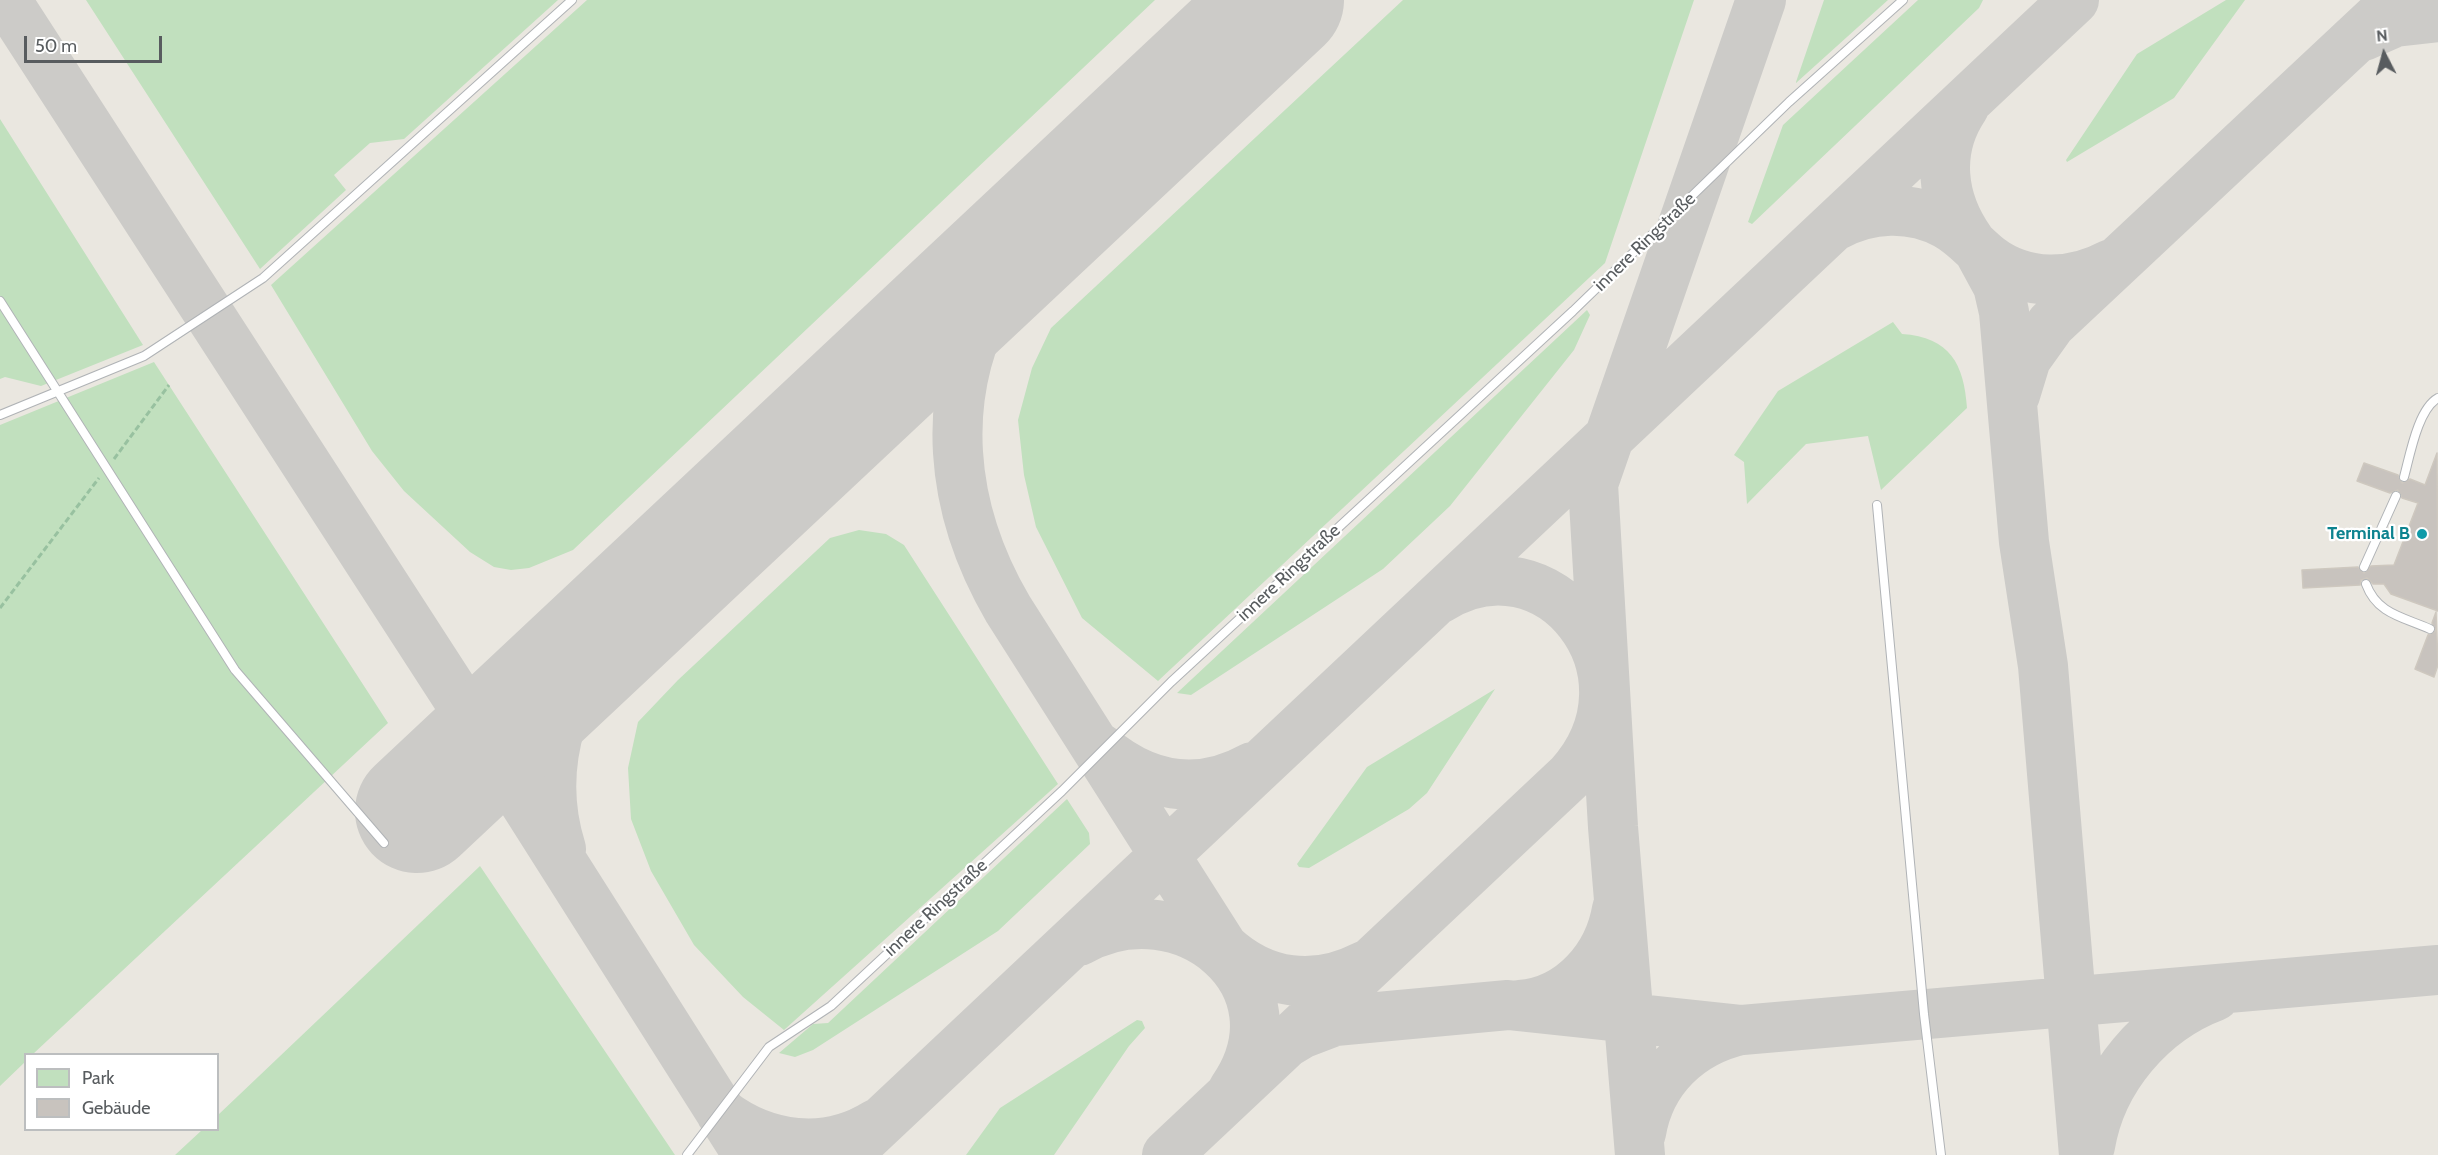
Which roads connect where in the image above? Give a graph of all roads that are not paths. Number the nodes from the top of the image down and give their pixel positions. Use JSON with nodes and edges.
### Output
{"nodes":[{"id":1,"x":572,"y":0,"type":"edge"},
{"id":2,"x":1903,"y":0,"type":"edge"},
{"id":3,"x":0,"y":301,"type":"edge"},
{"id":4,"x":59,"y":391,"type":"junction"},
{"id":5,"x":2438,"y":398,"type":"edge"},
{"id":6,"x":0,"y":415,"type":"edge"},
{"id":7,"x":2404,"y":477,"type":"dead end"},
{"id":8,"x":2396,"y":496,"type":"dead end"},
{"id":9,"x":1877,"y":505,"type":"dead end"},
{"id":10,"x":2364,"y":567,"type":"dead end"},
{"id":11,"x":2366,"y":584,"type":"dead end"},
{"id":12,"x":2430,"y":629,"type":"dead end"},
{"id":13,"x":384,"y":843,"type":"dead end"},
{"id":14,"x":687,"y":1155,"type":"edge"},
{"id":15,"x":1941,"y":1155,"type":"edge"}],
"edges":[{"from":1,"to":4,"type":"lane"},
{"from":2,"to":14,"type":"lane","name":"innere Ringstraße"},
{"from":3,"to":4,"type":"lane"},
{"from":4,"to":6,"type":"lane"},
{"from":4,"to":13,"type":"lane"},
{"from":5,"to":7,"type":"lane"},
{"from":8,"to":10,"type":"lane"},
{"from":9,"to":15,"type":"lane"},
{"from":11,"to":12,"type":"lane"}]}
